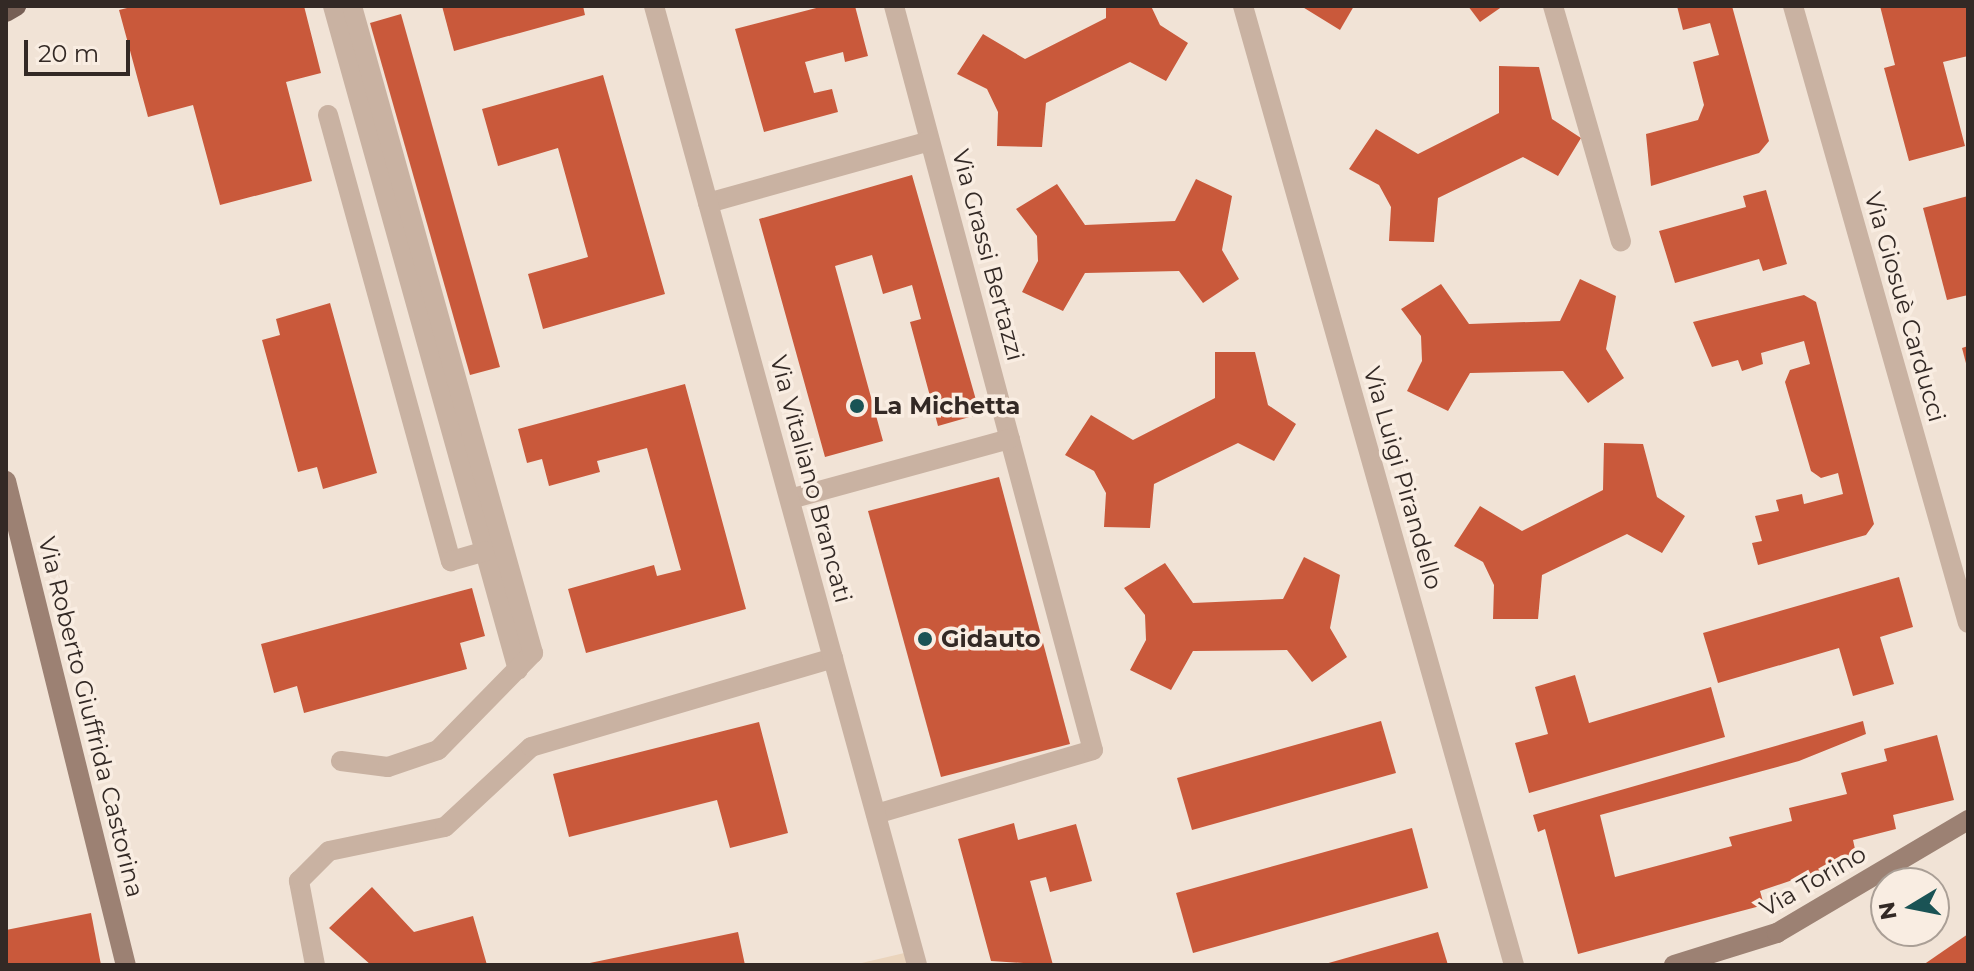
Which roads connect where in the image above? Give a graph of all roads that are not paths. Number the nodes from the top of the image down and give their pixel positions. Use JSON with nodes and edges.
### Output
{"nodes":[{"id":1,"x":16,"y":6,"type":"edge"},
{"id":2,"x":333,"y":6,"type":"edge"},
{"id":3,"x":352,"y":6,"type":"edge"},
{"id":4,"x":654,"y":6,"type":"edge"},
{"id":5,"x":894,"y":6,"type":"edge"},
{"id":6,"x":1243,"y":6,"type":"edge"},
{"id":7,"x":1553,"y":6,"type":"edge"},
{"id":8,"x":1793,"y":6,"type":"edge"},
{"id":9,"x":6,"y":12,"type":"edge"},
{"id":10,"x":328,"y":115,"type":"dead end"},
{"id":11,"x":930,"y":141,"type":"junction"},
{"id":12,"x":708,"y":203,"type":"junction"},
{"id":13,"x":1621,"y":241,"type":"dead end"},
{"id":14,"x":1010,"y":439,"type":"junction"},
{"id":15,"x":6,"y":481,"type":"edge"},
{"id":16,"x":790,"y":499,"type":"junction"},
{"id":17,"x":485,"y":551,"type":"junction"},
{"id":18,"x":1968,"y":623,"type":"edge"},
{"id":19,"x":833,"y":658,"type":"junction"},
{"id":20,"x":518,"y":670,"type":"junction"},
{"id":21,"x":341,"y":761,"type":"dead end"},
{"id":22,"x":876,"y":814,"type":"junction"},
{"id":23,"x":1968,"y":820,"type":"edge"},
{"id":24,"x":126,"y":965,"type":"edge"},
{"id":25,"x":315,"y":965,"type":"edge"},
{"id":26,"x":917,"y":965,"type":"edge"},
{"id":27,"x":1514,"y":965,"type":"edge"},
{"id":28,"x":1674,"y":965,"type":"edge"}],
"edges":[{"from":1,"to":9,"type":"main road"},
{"from":2,"to":17,"type":"street"},
{"from":3,"to":20,"type":"street"},
{"from":4,"to":12,"type":"street","name":"Via Vitaliano Brancati"},
{"from":5,"to":11,"type":"street","name":"Via Grassi Bertazzi"},
{"from":6,"to":27,"type":"street","name":"Via Luigi Pirandello"},
{"from":7,"to":13,"type":"street"},
{"from":8,"to":18,"type":"street","name":"Via Giosuè Carducci"},
{"from":10,"to":17,"type":"street"},
{"from":11,"to":12,"type":"street"},
{"from":11,"to":14,"type":"street","name":"Via Grassi Bertazzi"},
{"from":12,"to":16,"type":"street","name":"Via Vitaliano Brancati"},
{"from":14,"to":16,"type":"street"},
{"from":14,"to":22,"type":"street","name":"Via Grassi Bertazzi"},
{"from":15,"to":24,"type":"main road","name":"Via Roberto Giuffrida Castorina"},
{"from":16,"to":19,"type":"street","name":"Via Vitaliano Brancati"},
{"from":17,"to":20,"type":"street"},
{"from":19,"to":22,"type":"street","name":"Via Vitaliano Brancati"},
{"from":19,"to":25,"type":"street"},
{"from":20,"to":21,"type":"street"},
{"from":22,"to":26,"type":"street","name":"Via Vitaliano Brancati"},
{"from":23,"to":28,"type":"main road","name":"Via Torino"}]}
